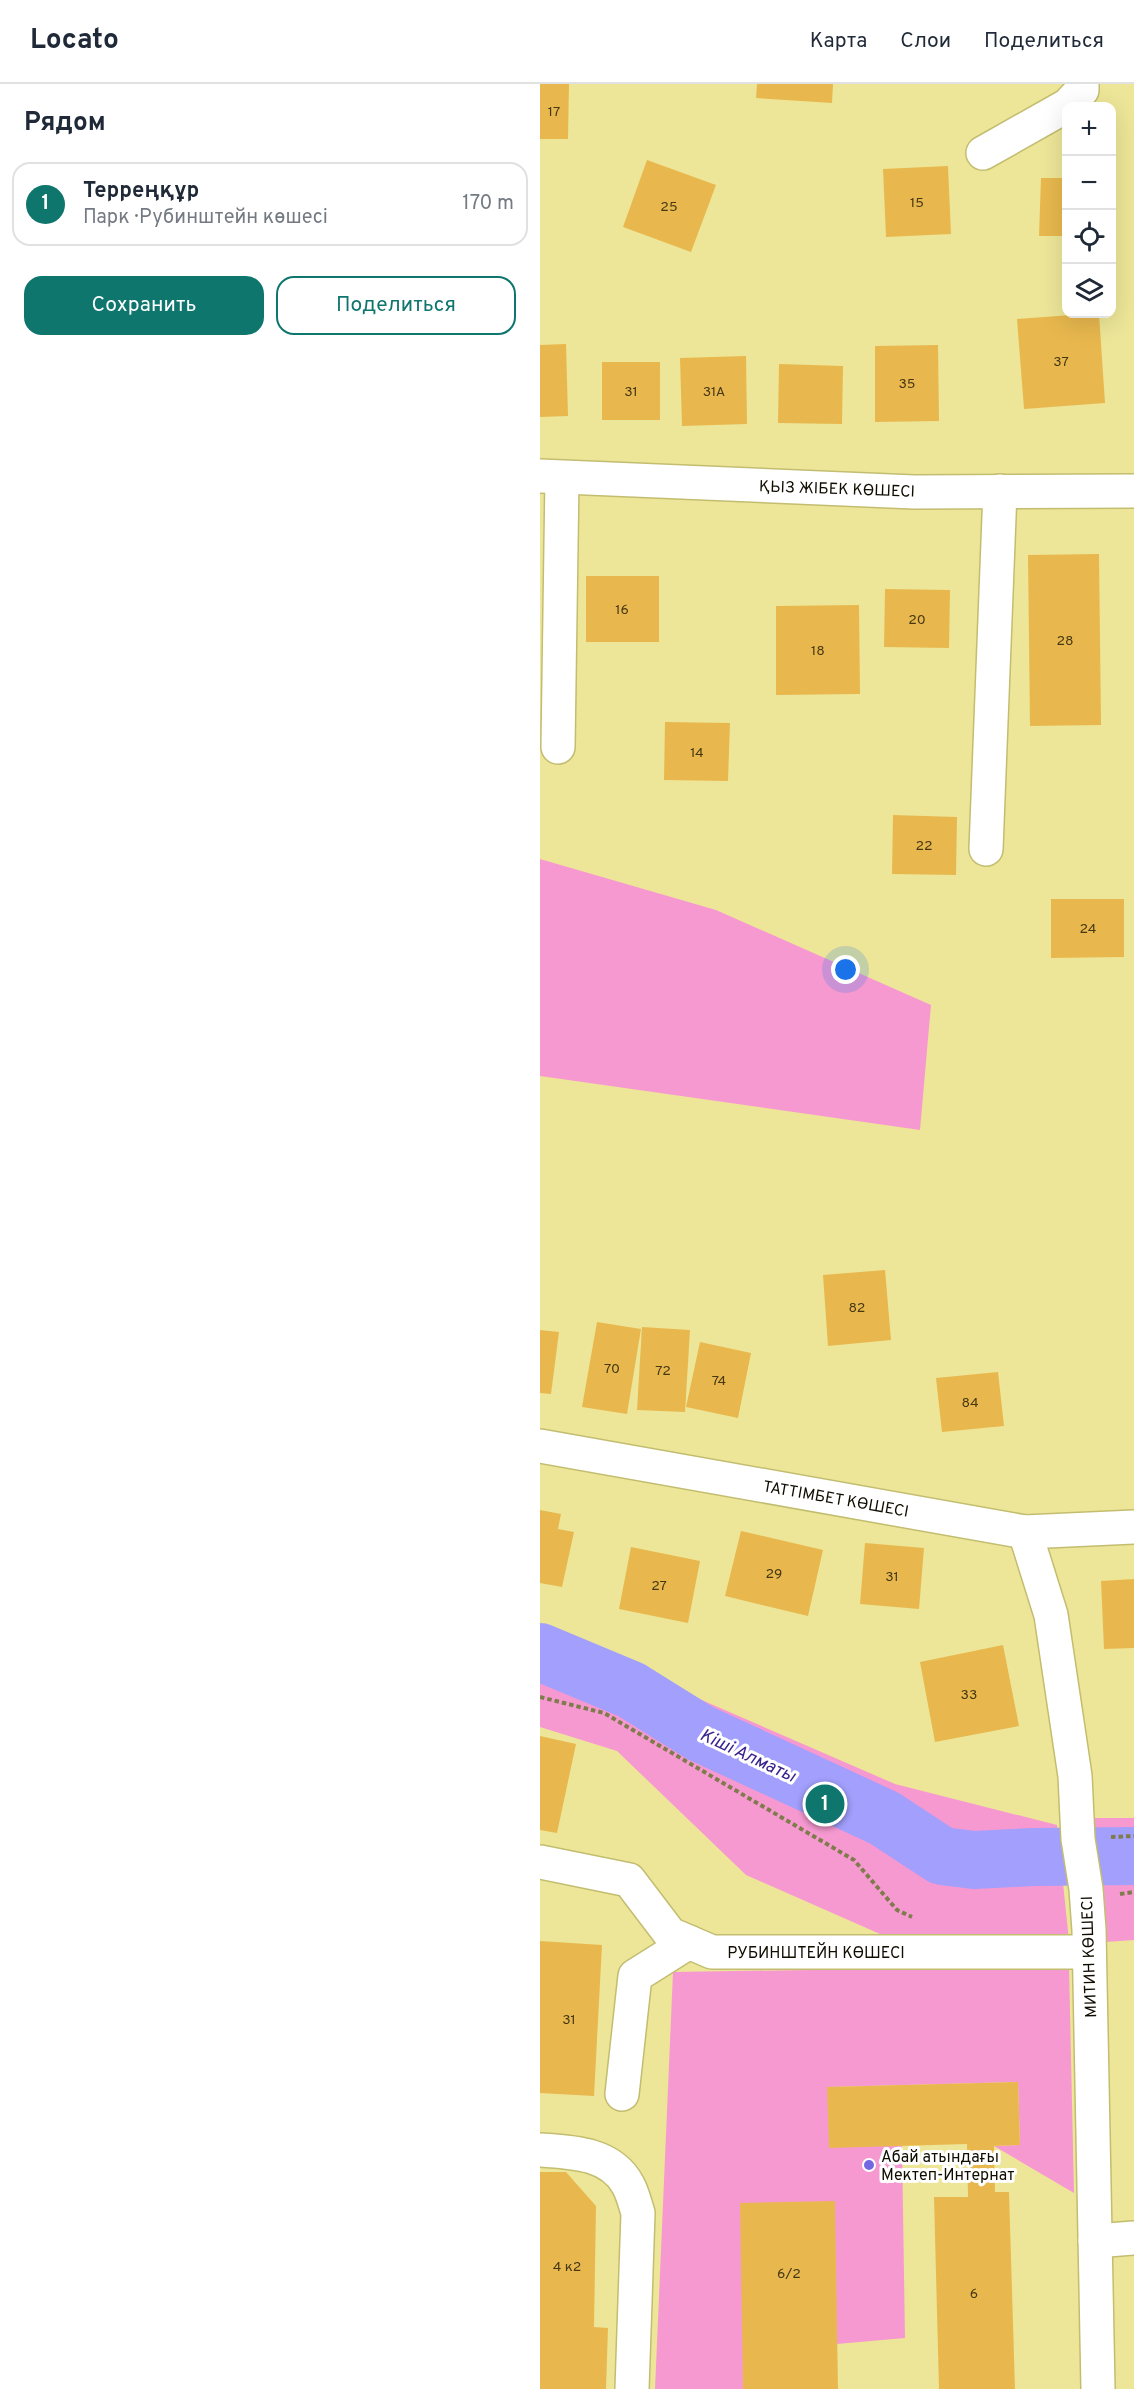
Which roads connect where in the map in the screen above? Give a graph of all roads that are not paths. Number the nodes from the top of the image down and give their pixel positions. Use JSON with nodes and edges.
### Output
{"nodes":[{"id":1,"x":1083,"y":84,"type":"edge"},
{"id":2,"x":983,"y":153,"type":"dead end"},
{"id":3,"x":551,"y":477,"type":"edge"},
{"id":4,"x":1134,"y":490,"type":"edge"},
{"id":5,"x":1000,"y":491,"type":"junction"},
{"id":6,"x":558,"y":747,"type":"dead end"},
{"id":7,"x":986,"y":849,"type":"dead end"},
{"id":8,"x":540,"y":1446,"type":"edge"},
{"id":9,"x":1134,"y":1527,"type":"edge"},
{"id":10,"x":1025,"y":1532,"type":"junction"},
{"id":11,"x":540,"y":1862,"type":"edge"},
{"id":12,"x":689,"y":1942,"type":"junction"},
{"id":13,"x":1089,"y":1952,"type":"junction"},
{"id":14,"x":622,"y":2094,"type":"dead end"},
{"id":15,"x":540,"y":2150,"type":"edge"},
{"id":16,"x":1134,"y":2238,"type":"edge"},
{"id":17,"x":1095,"y":2241,"type":"junction"},
{"id":18,"x":633,"y":2389,"type":"edge"},
{"id":19,"x":1098,"y":2389,"type":"edge"}],
"edges":[{"from":1,"to":2,"type":"street"},
{"from":3,"to":5,"type":"street","name":"ҚЫЗ ЖІБЕК КӨШЕСІ"},
{"from":3,"to":6,"type":"street"},
{"from":4,"to":5,"type":"street","name":"ҚЫЗ ЖІБЕК КӨШЕСІ"},
{"from":5,"to":7,"type":"street"},
{"from":8,"to":10,"type":"street","name":"ТАТТІМБЕТ КӨШЕСІ"},
{"from":9,"to":10,"type":"street","name":"ТАТТІМБЕТ КӨШЕСІ"},
{"from":10,"to":13,"type":"street","name":"МИТИН КӨШЕСІ"},
{"from":11,"to":12,"type":"street","name":"РУБИНШТЕЙН КӨШЕСІ"},
{"from":12,"to":13,"type":"street","name":"РУБИНШТЕЙН КӨШЕСІ"},
{"from":12,"to":14,"type":"street"},
{"from":13,"to":17,"type":"street","name":"МИТИН КӨШЕСІ"},
{"from":15,"to":18,"type":"street"},
{"from":16,"to":17,"type":"street"},
{"from":17,"to":19,"type":"street","name":"МИТИН КӨШЕСІ"}]}
